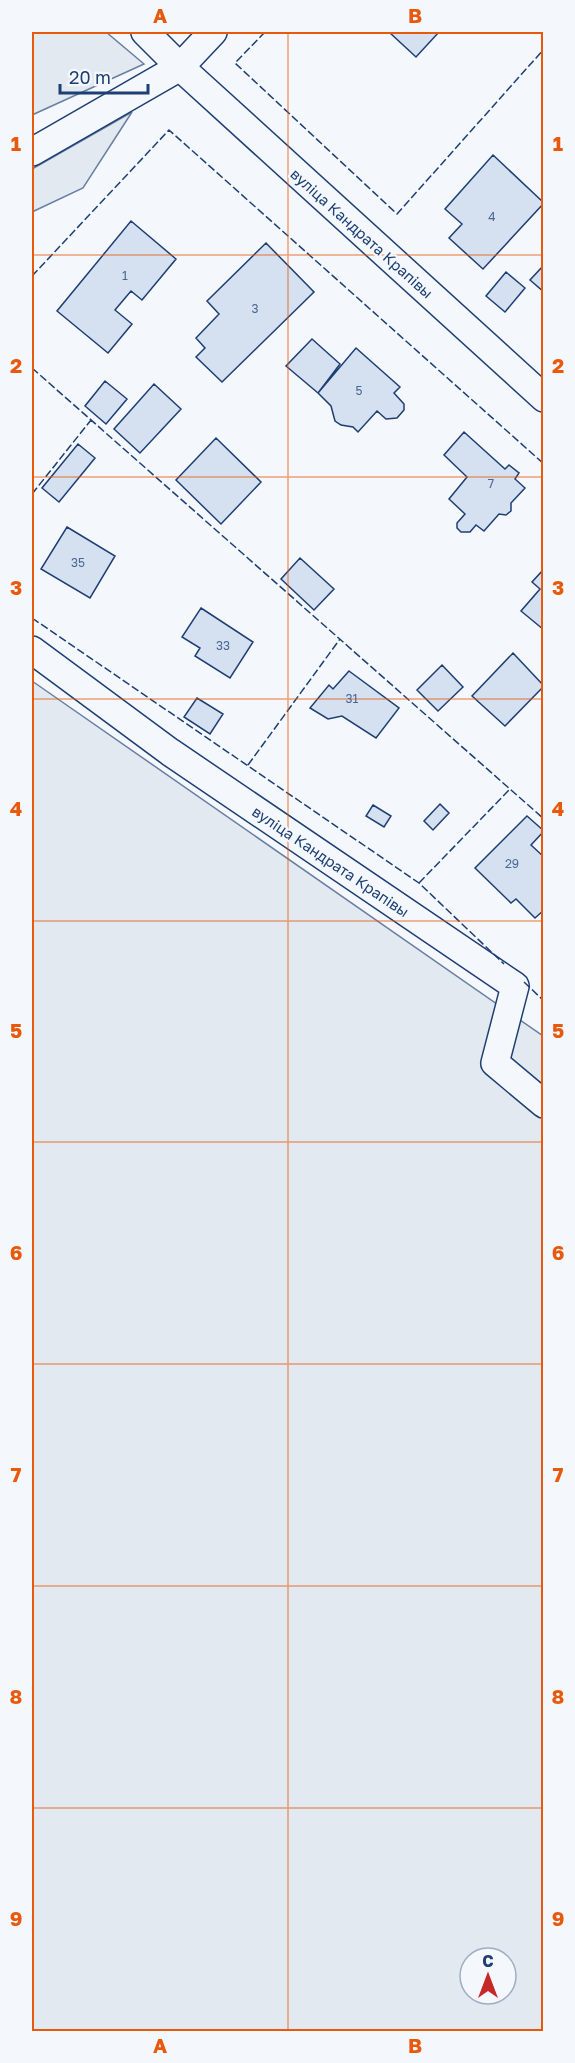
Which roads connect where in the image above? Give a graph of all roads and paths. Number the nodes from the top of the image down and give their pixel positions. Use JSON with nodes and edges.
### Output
{"nodes":[{"id":1,"x":145,"y":32,"type":"edge"},
{"id":2,"x":213,"y":32,"type":"edge"},
{"id":3,"x":180,"y":67,"type":"junction"},
{"id":4,"x":32,"y":152,"type":"edge"},
{"id":5,"x":543,"y":398,"type":"edge"},
{"id":6,"x":32,"y":650,"type":"edge"},
{"id":7,"x":543,"y":1104,"type":"edge"}],
"edges":[{"from":1,"to":3,"type":"street","name":"вуліца Кандрата Крапівы"},
{"from":2,"to":3,"type":"street"},
{"from":3,"to":4,"type":"street"},
{"from":3,"to":5,"type":"street","name":"вуліца Кандрата Крапівы"},
{"from":6,"to":7,"type":"street","name":"вуліца Кандрата Крапівы"}]}
